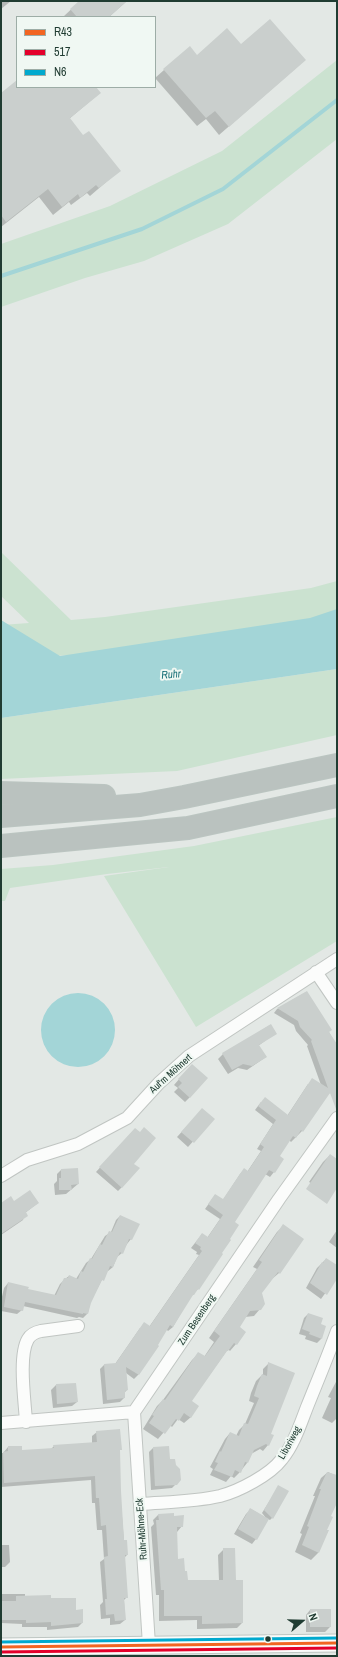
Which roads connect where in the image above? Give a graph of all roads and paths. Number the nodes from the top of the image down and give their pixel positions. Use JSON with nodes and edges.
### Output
{"nodes":[{"id":1,"x":337,"y":765,"type":"edge"},
{"id":2,"x":1,"y":793,"type":"edge"},
{"id":3,"x":337,"y":796,"type":"edge"},
{"id":4,"x":184,"y":798,"type":"junction"},
{"id":5,"x":1,"y":816,"type":"edge"},
{"id":6,"x":27,"y":845,"type":"junction"},
{"id":7,"x":1,"y":846,"type":"edge"},
{"id":8,"x":1,"y":850,"type":"edge"},
{"id":9,"x":337,"y":959,"type":"edge"},
{"id":10,"x":316,"y":972,"type":"junction"},
{"id":11,"x":337,"y":1003,"type":"edge"},
{"id":12,"x":337,"y":1118,"type":"edge"},
{"id":13,"x":1,"y":1176,"type":"edge"},
{"id":14,"x":78,"y":1326,"type":"dead end"},
{"id":15,"x":337,"y":1330,"type":"edge"},
{"id":16,"x":134,"y":1412,"type":"junction"},
{"id":17,"x":26,"y":1422,"type":"junction"},
{"id":18,"x":1,"y":1423,"type":"edge"},
{"id":19,"x":141,"y":1504,"type":"junction"},
{"id":20,"x":337,"y":1644,"type":"edge"},
{"id":21,"x":149,"y":1645,"type":"junction"},
{"id":22,"x":1,"y":1647,"type":"edge"}],
"edges":[{"from":1,"to":4,"type":"highway"},
{"from":2,"to":4,"type":"highway"},
{"from":3,"to":6,"type":"highway"},
{"from":4,"to":5,"type":"highway"},
{"from":6,"to":7,"type":"highway"},
{"from":6,"to":8,"type":"highway"},
{"from":9,"to":10,"type":"street","name":"Auf'm Möhnert"},
{"from":10,"to":11,"type":"street"},
{"from":10,"to":13,"type":"street","name":"Auf'm Möhnert"},
{"from":12,"to":16,"type":"street","name":"Zum Besenberg"},
{"from":14,"to":17,"type":"street"},
{"from":15,"to":19,"type":"street","name":"Liboriweg"},
{"from":16,"to":17,"type":"street"},
{"from":16,"to":19,"type":"street","name":"Ruhr-Möhne-Eck"},
{"from":17,"to":18,"type":"street"},
{"from":19,"to":21,"type":"street","name":"Ruhr-Möhne-Eck"},
{"from":20,"to":21,"type":"main road"},
{"from":21,"to":22,"type":"main road"}]}
